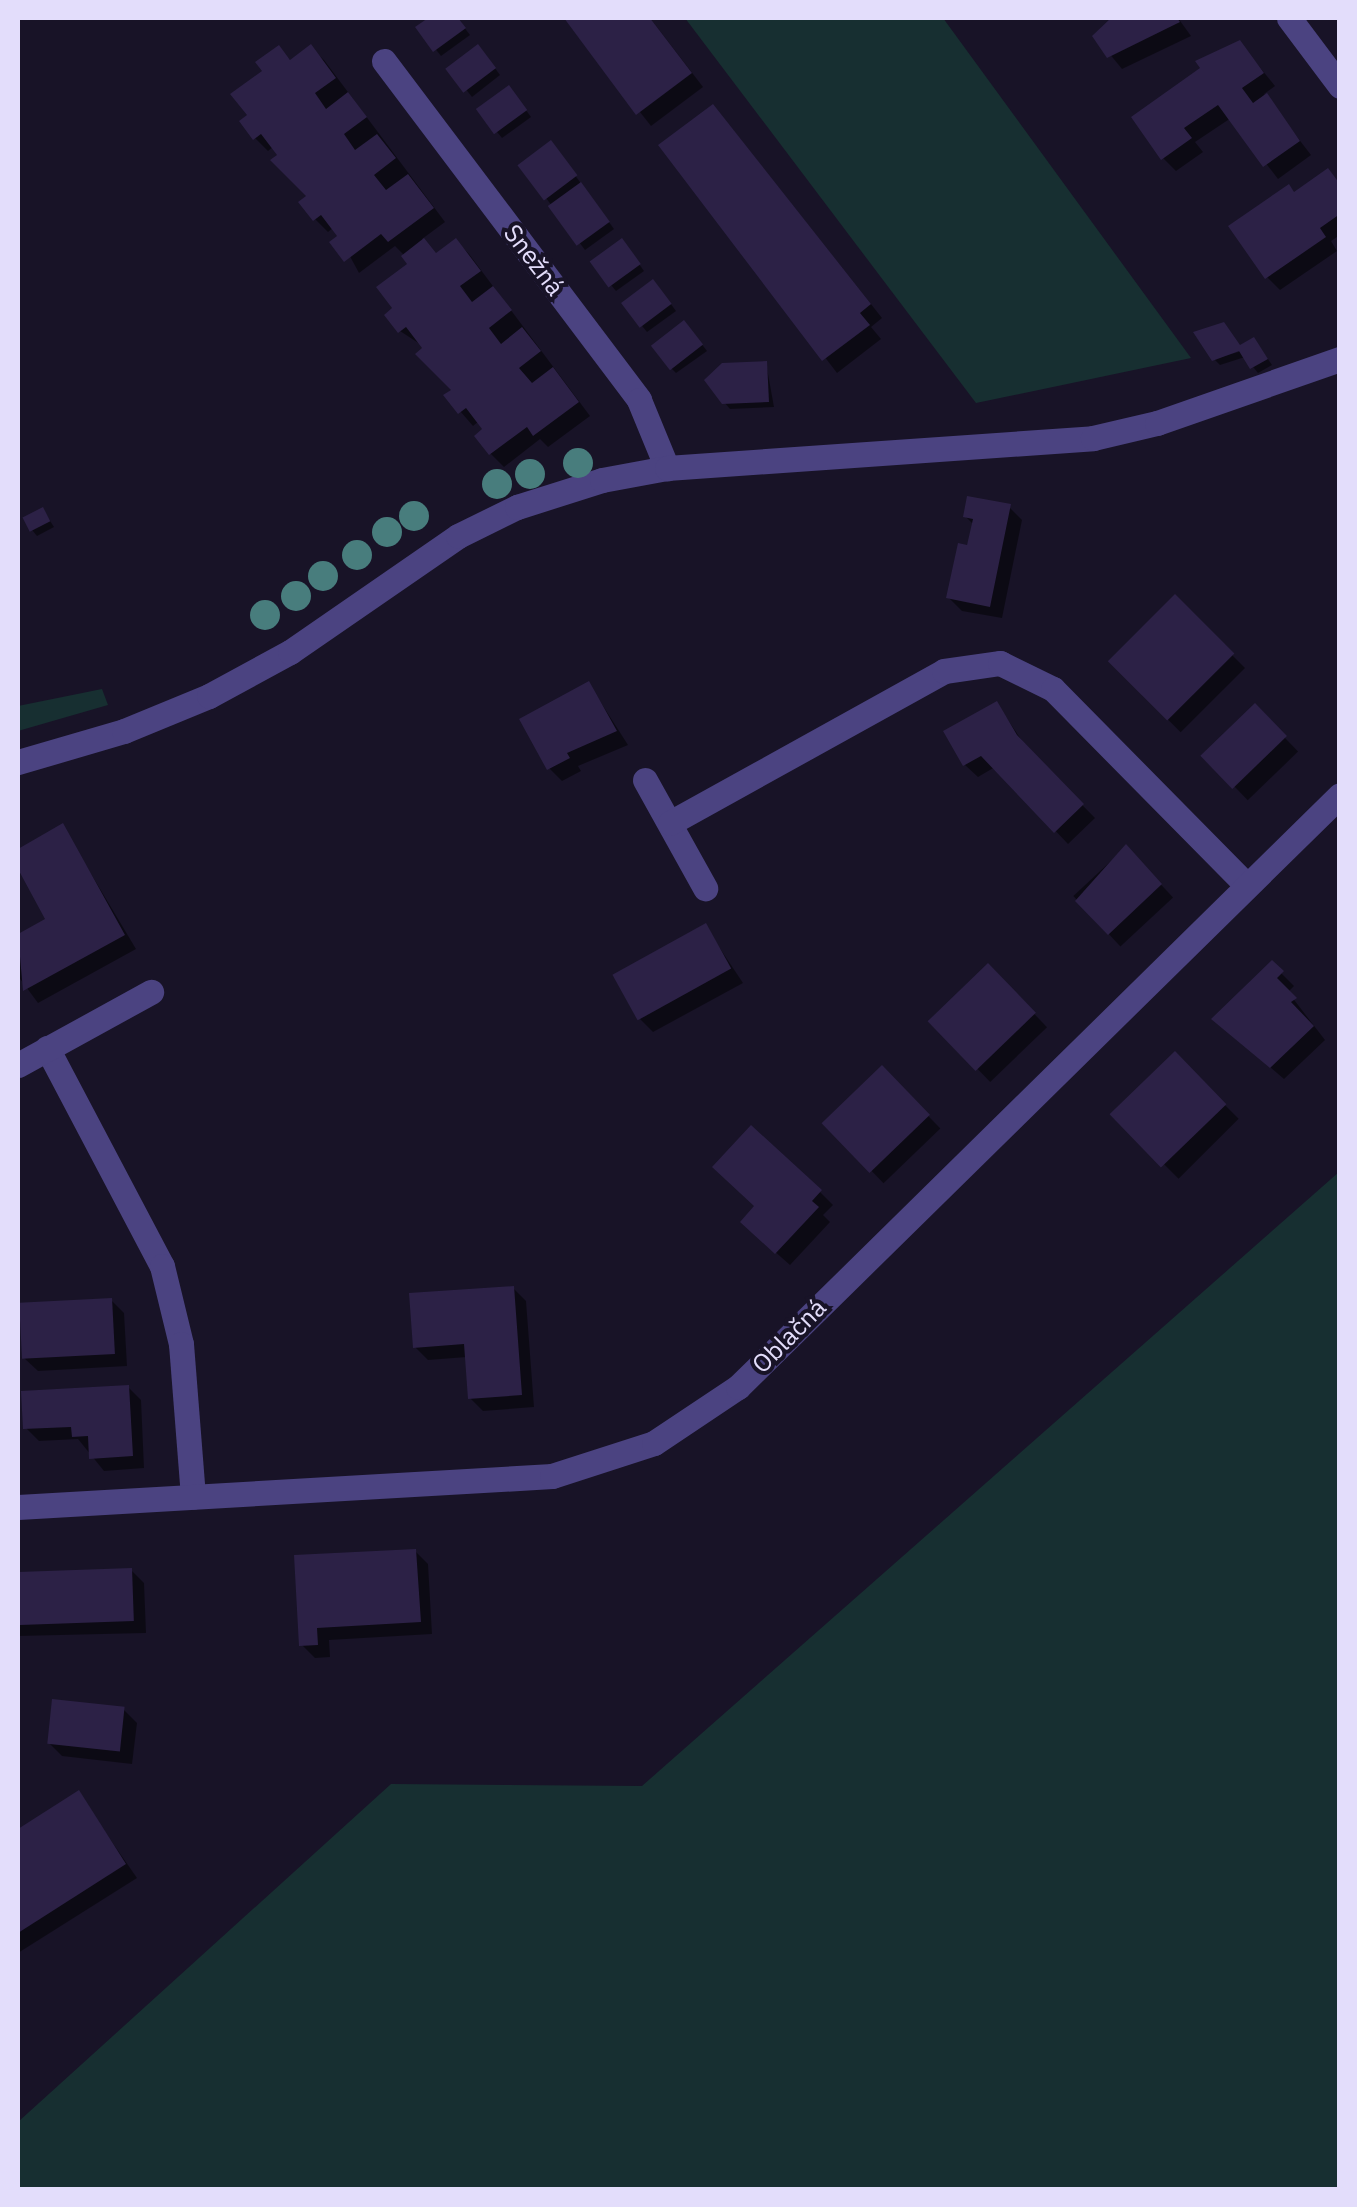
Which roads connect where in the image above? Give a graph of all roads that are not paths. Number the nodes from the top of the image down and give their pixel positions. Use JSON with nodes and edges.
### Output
{"nodes":[{"id":1,"x":1289,"y":18,"type":"edge"},
{"id":2,"x":384,"y":61,"type":"dead end"},
{"id":3,"x":1340,"y":86,"type":"edge"},
{"id":4,"x":1340,"y":360,"type":"edge"},
{"id":5,"x":667,"y":468,"type":"junction"},
{"id":6,"x":18,"y":762,"type":"edge"},
{"id":7,"x":645,"y":780,"type":"dead end"},
{"id":8,"x":1340,"y":795,"type":"edge"},
{"id":9,"x":670,"y":824,"type":"junction"},
{"id":10,"x":1245,"y":884,"type":"junction"},
{"id":11,"x":705,"y":888,"type":"dead end"},
{"id":12,"x":151,"y":992,"type":"dead end"},
{"id":13,"x":47,"y":1048,"type":"junction"},
{"id":14,"x":18,"y":1065,"type":"edge"},
{"id":15,"x":192,"y":1497,"type":"junction"},
{"id":16,"x":18,"y":1507,"type":"edge"}],
"edges":[{"from":1,"to":3,"type":"street"},
{"from":2,"to":5,"type":"street","name":"Snežná"},
{"from":4,"to":5,"type":"street"},
{"from":5,"to":6,"type":"street"},
{"from":7,"to":9,"type":"street"},
{"from":8,"to":10,"type":"street","name":"Oblačná"},
{"from":9,"to":10,"type":"street"},
{"from":9,"to":11,"type":"street"},
{"from":10,"to":15,"type":"street","name":"Oblačná"},
{"from":12,"to":13,"type":"street"},
{"from":13,"to":14,"type":"street"},
{"from":13,"to":15,"type":"street"},
{"from":15,"to":16,"type":"street","name":"Oblačná"}]}
